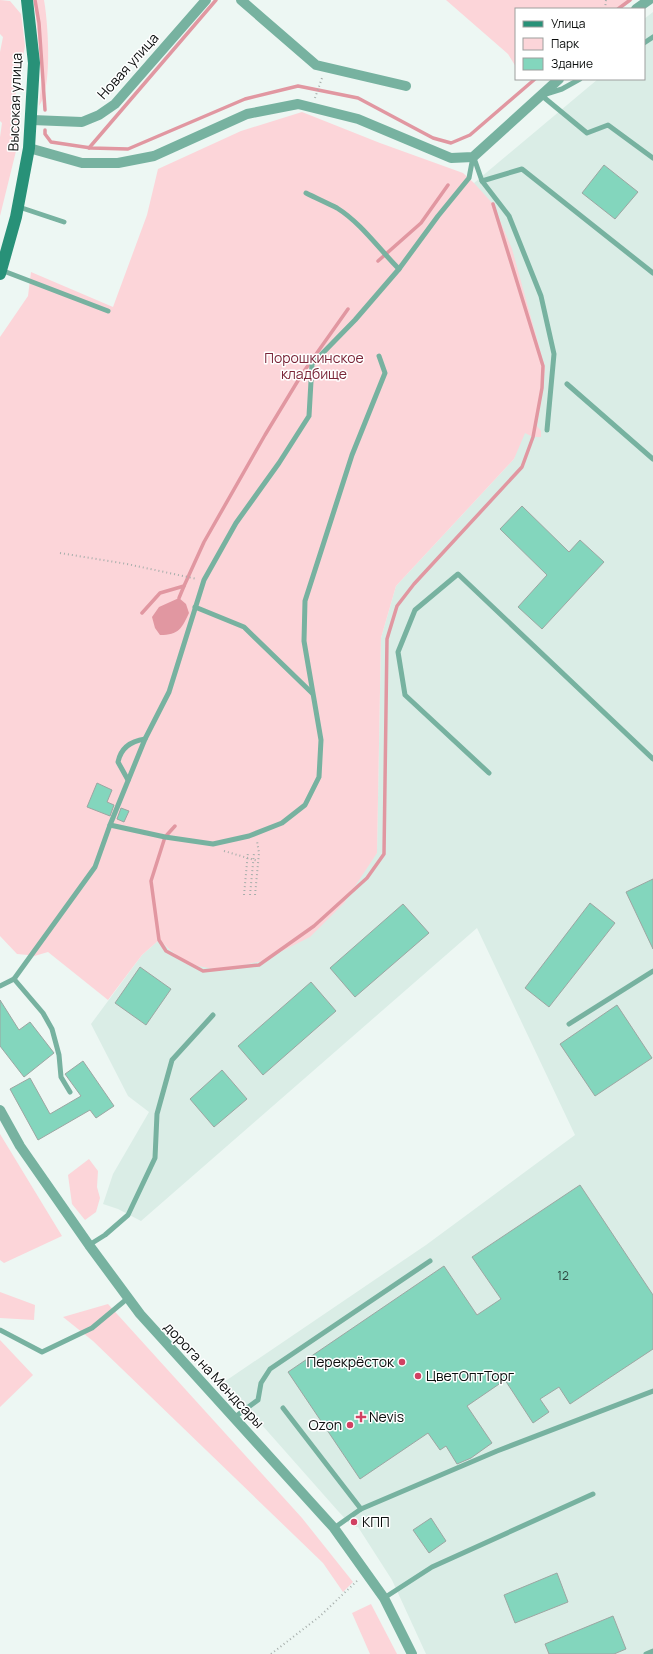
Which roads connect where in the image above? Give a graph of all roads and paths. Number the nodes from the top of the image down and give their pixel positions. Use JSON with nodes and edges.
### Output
{"nodes":[{"id":1,"x":27,"y":0,"type":"edge"},
{"id":2,"x":206,"y":0,"type":"edge"},
{"id":3,"x":242,"y":0,"type":"edge"},
{"id":4,"x":649,"y":0,"type":"edge"},
{"id":5,"x":637,"y":8,"type":"edge"},
{"id":6,"x":558,"y":80,"type":"edge"},
{"id":7,"x":578,"y":80,"type":"edge"},
{"id":8,"x":320,"y":84,"type":"dead end"},
{"id":9,"x":406,"y":86,"type":"dead end"},
{"id":10,"x":541,"y":95,"type":"junction"},
{"id":11,"x":316,"y":96,"type":"dead end"},
{"id":12,"x":32,"y":120,"type":"junction"},
{"id":13,"x":29,"y":148,"type":"junction"},
{"id":14,"x":473,"y":157,"type":"junction"},
{"id":15,"x":653,"y":158,"type":"edge"},
{"id":16,"x":482,"y":181,"type":"junction"},
{"id":17,"x":306,"y":193,"type":"dead end"},
{"id":18,"x":19,"y":207,"type":"junction"},
{"id":19,"x":64,"y":222,"type":"dead end"},
{"id":20,"x":398,"y":269,"type":"junction"},
{"id":21,"x":0,"y":272,"type":"edge"},
{"id":22,"x":653,"y":273,"type":"edge"},
{"id":23,"x":108,"y":312,"type":"dead end"},
{"id":24,"x":379,"y":356,"type":"dead end"},
{"id":25,"x":567,"y":384,"type":"dead end"},
{"id":26,"x":547,"y":430,"type":"dead end"},
{"id":27,"x":653,"y":459,"type":"edge"},
{"id":28,"x":60,"y":553,"type":"dead end"},
{"id":29,"x":204,"y":580,"type":"junction"},
{"id":30,"x":195,"y":607,"type":"junction"},
{"id":31,"x":312,"y":693,"type":"junction"},
{"id":32,"x":145,"y":739,"type":"junction"},
{"id":33,"x":653,"y":759,"type":"edge"},
{"id":34,"x":489,"y":773,"type":"dead end"},
{"id":35,"x":128,"y":780,"type":"junction"},
{"id":36,"x":110,"y":825,"type":"junction"},
{"id":37,"x":256,"y":834,"type":"junction"},
{"id":38,"x":213,"y":844,"type":"junction"},
{"id":39,"x":248,"y":852,"type":"dead end"},
{"id":40,"x":254,"y":853,"type":"dead end"},
{"id":41,"x":248,"y":858,"type":"junction"},
{"id":42,"x":253,"y":859,"type":"junction"},
{"id":43,"x":258,"y":860,"type":"junction"},
{"id":44,"x":244,"y":895,"type":"dead end"},
{"id":45,"x":250,"y":895,"type":"dead end"},
{"id":46,"x":255,"y":895,"type":"dead end"},
{"id":47,"x":653,"y":972,"type":"edge"},
{"id":48,"x":14,"y":979,"type":"junction"},
{"id":49,"x":0,"y":986,"type":"edge"},
{"id":50,"x":213,"y":1015,"type":"dead end"},
{"id":51,"x":570,"y":1024,"type":"dead end"},
{"id":52,"x":70,"y":1092,"type":"dead end"},
{"id":53,"x":0,"y":1110,"type":"edge"},
{"id":54,"x":89,"y":1245,"type":"junction"},
{"id":55,"x":430,"y":1261,"type":"dead end"},
{"id":56,"x":128,"y":1298,"type":"junction"},
{"id":57,"x":0,"y":1331,"type":"edge"},
{"id":58,"x":653,"y":1391,"type":"edge"},
{"id":59,"x":283,"y":1408,"type":"dead end"},
{"id":60,"x":235,"y":1417,"type":"junction"},
{"id":61,"x":593,"y":1494,"type":"dead end"},
{"id":62,"x":361,"y":1509,"type":"junction"},
{"id":63,"x":334,"y":1528,"type":"junction"},
{"id":64,"x":366,"y":1572,"type":"junction"},
{"id":65,"x":384,"y":1598,"type":"junction"},
{"id":66,"x":653,"y":1651,"type":"edge"},
{"id":67,"x":271,"y":1654,"type":"edge"},
{"id":68,"x":412,"y":1654,"type":"edge"},
{"id":69,"x":646,"y":1654,"type":"edge"}],
"edges":[{"from":1,"to":12,"type":"street","name":"Высокая улица"},
{"from":2,"to":12,"type":"street","name":"Новая улица"},
{"from":3,"to":9,"type":"street"},
{"from":4,"to":5,"type":"street"},
{"from":6,"to":10,"type":"street"},
{"from":7,"to":10,"type":"lane"},
{"from":8,"to":11,"type":"path"},
{"from":10,"to":14,"type":"street"},
{"from":10,"to":15,"type":"lane"},
{"from":12,"to":13,"type":"street","name":"Высокая улица"},
{"from":13,"to":14,"type":"street"},
{"from":13,"to":18,"type":"street","name":"Высокая улица"},
{"from":14,"to":16,"type":"lane"},
{"from":14,"to":20,"type":"lane"},
{"from":16,"to":22,"type":"lane"},
{"from":16,"to":26,"type":"lane"},
{"from":17,"to":20,"type":"lane"},
{"from":18,"to":19,"type":"lane"},
{"from":18,"to":21,"type":"street","name":"Высокая улица"},
{"from":20,"to":29,"type":"lane"},
{"from":21,"to":23,"type":"lane"},
{"from":24,"to":31,"type":"lane"},
{"from":25,"to":27,"type":"lane"},
{"from":28,"to":29,"type":"path"},
{"from":29,"to":30,"type":"lane"},
{"from":30,"to":31,"type":"lane"},
{"from":30,"to":32,"type":"lane"},
{"from":31,"to":37,"type":"lane"},
{"from":32,"to":35,"type":"lane"},
{"from":32,"to":35,"type":"lane"},
{"from":33,"to":34,"type":"lane"},
{"from":35,"to":36,"type":"lane"},
{"from":36,"to":38,"type":"lane"},
{"from":36,"to":48,"type":"lane"},
{"from":37,"to":38,"type":"lane"},
{"from":37,"to":43,"type":"path"},
{"from":38,"to":41,"type":"path"},
{"from":39,"to":41,"type":"path"},
{"from":40,"to":42,"type":"path"},
{"from":41,"to":42,"type":"path"},
{"from":41,"to":44,"type":"path"},
{"from":42,"to":43,"type":"path"},
{"from":42,"to":45,"type":"path"},
{"from":43,"to":46,"type":"path"},
{"from":47,"to":51,"type":"lane"},
{"from":48,"to":49,"type":"lane"},
{"from":48,"to":52,"type":"lane"},
{"from":50,"to":54,"type":"lane"},
{"from":53,"to":54,"type":"street","name":"дорога на Мендсары"},
{"from":54,"to":56,"type":"street","name":"дорога на Мендсары"},
{"from":55,"to":60,"type":"lane"},
{"from":56,"to":57,"type":"lane"},
{"from":56,"to":60,"type":"street","name":"дорога на Мендсары"},
{"from":58,"to":62,"type":"lane"},
{"from":59,"to":62,"type":"lane"},
{"from":60,"to":63,"type":"street","name":"дорога на Мендсары"},
{"from":61,"to":65,"type":"lane"},
{"from":62,"to":63,"type":"lane"},
{"from":63,"to":64,"type":"street","name":"дорога на Мендсары"},
{"from":64,"to":65,"type":"street","name":"дорога на Мендсары"},
{"from":64,"to":67,"type":"path"},
{"from":65,"to":68,"type":"street","name":"дорога на Мендсары"},
{"from":66,"to":69,"type":"lane"}]}
